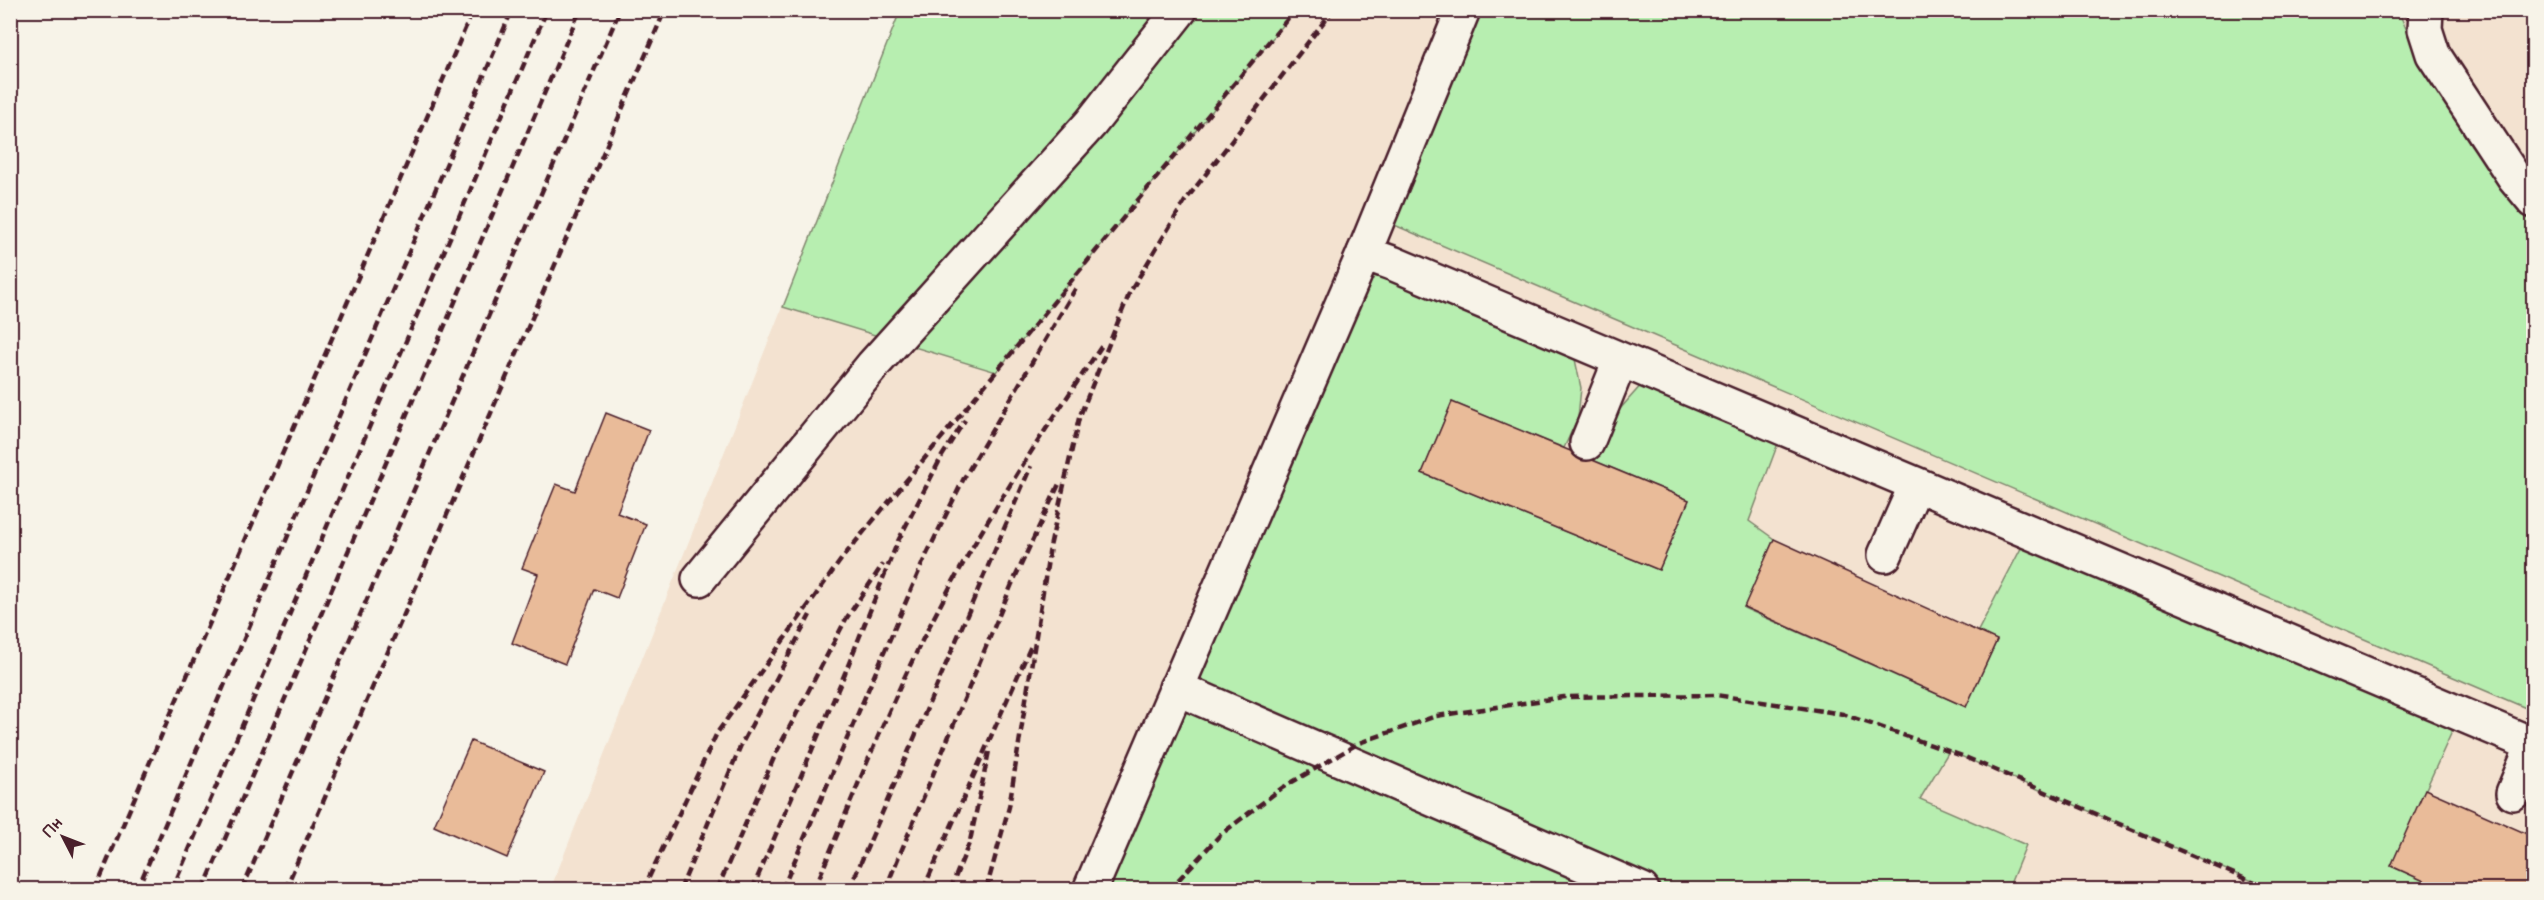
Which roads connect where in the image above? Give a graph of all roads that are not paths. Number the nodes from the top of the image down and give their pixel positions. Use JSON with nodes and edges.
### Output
{"nodes":[{"id":1,"x":1180,"y":10,"type":"edge"},
{"id":2,"x":1463,"y":10,"type":"edge"},
{"id":3,"x":2426,"y":10,"type":"edge"},
{"id":4,"x":2534,"y":201,"type":"edge"},
{"id":5,"x":1364,"y":253,"type":"junction"},
{"id":6,"x":1620,"y":361,"type":"junction"},
{"id":7,"x":1587,"y":443,"type":"dead end"},
{"id":8,"x":1916,"y":485,"type":"junction"},
{"id":9,"x":1885,"y":555,"type":"dead end"},
{"id":10,"x":699,"y":579,"type":"dead end"},
{"id":11,"x":1176,"y":688,"type":"junction"},
{"id":12,"x":2533,"y":745,"type":"edge"},
{"id":13,"x":2513,"y":793,"type":"dead end"},
{"id":14,"x":1090,"y":890,"type":"edge"},
{"id":15,"x":1642,"y":890,"type":"edge"}],
"edges":[{"from":1,"to":10,"type":"lane"},
{"from":2,"to":5,"type":"lane"},
{"from":3,"to":4,"type":"lane"},
{"from":5,"to":6,"type":"lane"},
{"from":5,"to":11,"type":"lane"},
{"from":6,"to":7,"type":"lane"},
{"from":6,"to":8,"type":"lane"},
{"from":8,"to":9,"type":"lane"},
{"from":8,"to":12,"type":"lane"},
{"from":11,"to":14,"type":"lane"},
{"from":11,"to":15,"type":"lane"},
{"from":12,"to":13,"type":"lane"}]}
